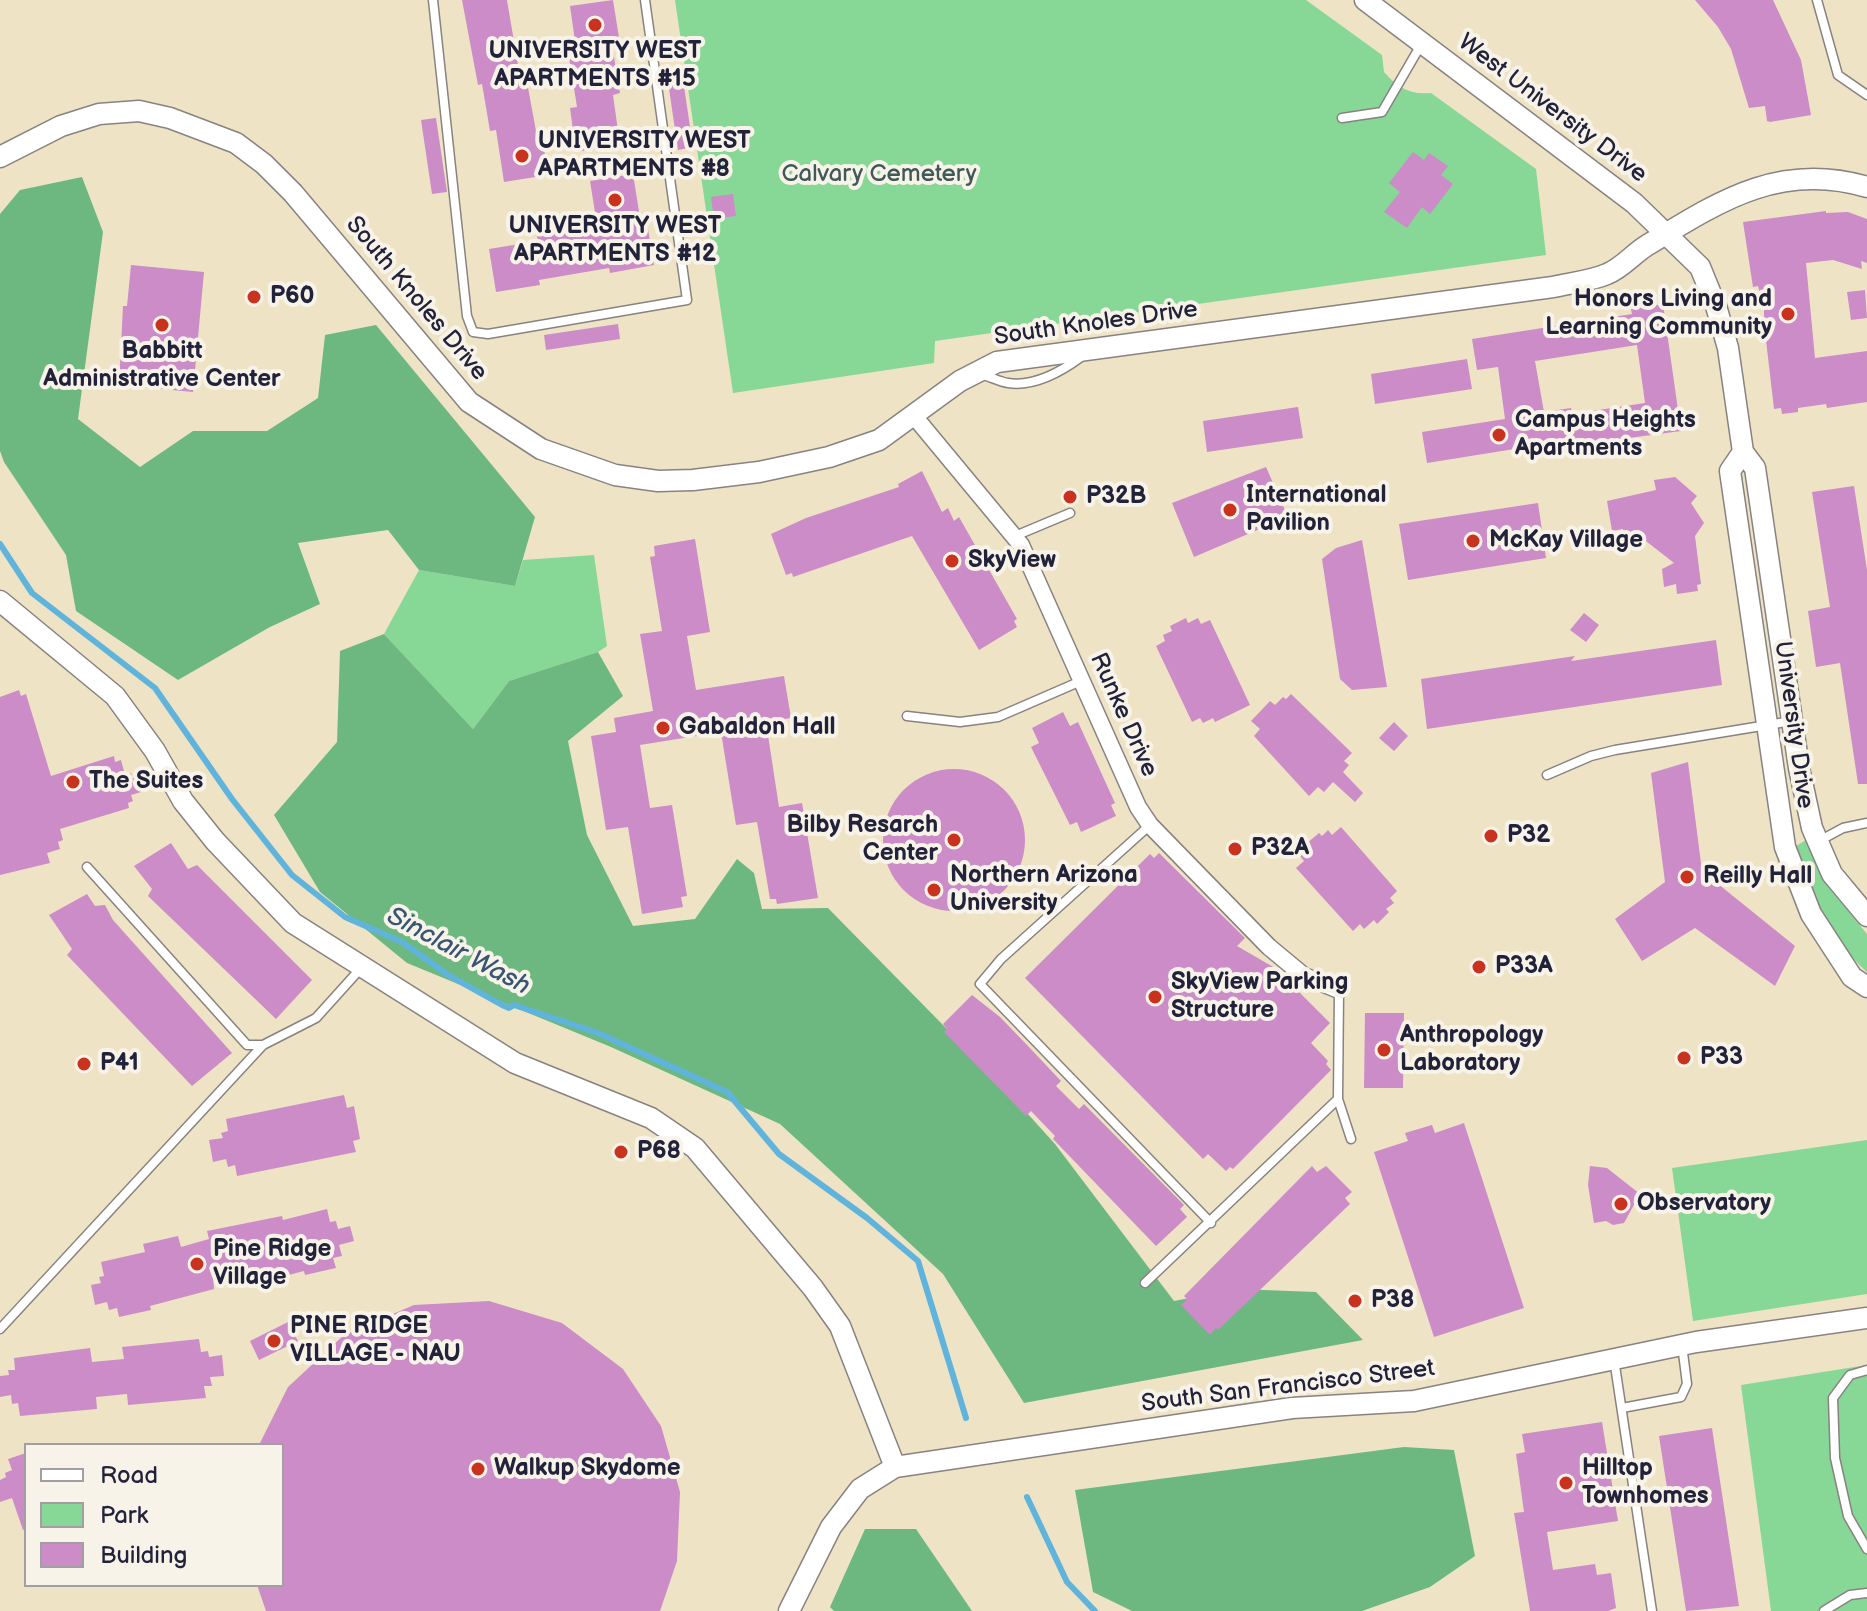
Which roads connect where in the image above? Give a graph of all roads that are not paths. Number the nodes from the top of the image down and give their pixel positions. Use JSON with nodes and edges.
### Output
{"nodes":[{"id":1,"x":433,"y":0,"type":"edge"},
{"id":2,"x":645,"y":0,"type":"edge"},
{"id":3,"x":1365,"y":0,"type":"edge"},
{"id":4,"x":1817,"y":0,"type":"edge"},
{"id":5,"x":1422,"y":43,"type":"junction"},
{"id":6,"x":1867,"y":95,"type":"edge"},
{"id":7,"x":1342,"y":118,"type":"dead end"},
{"id":8,"x":0,"y":157,"type":"edge"},
{"id":9,"x":1867,"y":187,"type":"edge"},
{"id":10,"x":1667,"y":234,"type":"junction"},
{"id":11,"x":914,"y":416,"type":"junction"},
{"id":12,"x":1743,"y":452,"type":"junction"},
{"id":13,"x":1070,"y":513,"type":"dead end"},
{"id":14,"x":1014,"y":537,"type":"junction"},
{"id":15,"x":0,"y":601,"type":"edge"},
{"id":16,"x":1081,"y":681,"type":"junction"},
{"id":17,"x":907,"y":716,"type":"dead end"},
{"id":18,"x":1792,"y":721,"type":"junction"},
{"id":19,"x":1767,"y":726,"type":"junction"},
{"id":20,"x":1547,"y":775,"type":"dead end"},
{"id":21,"x":1867,"y":823,"type":"edge"},
{"id":22,"x":1150,"y":825,"type":"junction"},
{"id":23,"x":1818,"y":841,"type":"junction"},
{"id":24,"x":87,"y":867,"type":"dead end"},
{"id":25,"x":1867,"y":916,"type":"edge"},
{"id":26,"x":362,"y":967,"type":"junction"},
{"id":27,"x":1867,"y":987,"type":"edge"},
{"id":28,"x":1339,"y":990,"type":"joint"},
{"id":29,"x":263,"y":1045,"type":"junction"},
{"id":30,"x":1338,"y":1099,"type":"junction"},
{"id":31,"x":1351,"y":1139,"type":"dead end"},
{"id":32,"x":1211,"y":1223,"type":"junction"},
{"id":33,"x":1145,"y":1283,"type":"dead end"},
{"id":34,"x":1867,"y":1318,"type":"edge"},
{"id":35,"x":0,"y":1329,"type":"edge"},
{"id":36,"x":1682,"y":1344,"type":"junction"},
{"id":37,"x":1614,"y":1358,"type":"junction"},
{"id":38,"x":1867,"y":1370,"type":"edge"},
{"id":39,"x":1622,"y":1408,"type":"junction"},
{"id":40,"x":895,"y":1467,"type":"junction"},
{"id":41,"x":1867,"y":1549,"type":"edge"},
{"id":42,"x":1867,"y":1593,"type":"edge"},
{"id":43,"x":789,"y":1611,"type":"edge"},
{"id":44,"x":1652,"y":1611,"type":"edge"},
{"id":45,"x":1824,"y":1611,"type":"edge"}],
"edges":[{"from":1,"to":2,"type":"lane"},
{"from":3,"to":5,"type":"street","name":"West University Drive"},
{"from":4,"to":6,"type":"lane"},
{"from":5,"to":7,"type":"lane"},
{"from":5,"to":10,"type":"street","name":"West University Drive"},
{"from":8,"to":11,"type":"street","name":"South Knoles Drive"},
{"from":9,"to":10,"type":"street","name":"South Knoles Drive"},
{"from":10,"to":11,"type":"street","name":"South Knoles Drive"},
{"from":10,"to":12,"type":"street","name":"University Drive"},
{"from":11,"to":14,"type":"street","name":"Runke Drive"},
{"from":12,"to":18,"type":"street","name":"University Drive"},
{"from":12,"to":19,"type":"street","name":"University Drive"},
{"from":13,"to":14,"type":"lane"},
{"from":14,"to":16,"type":"street","name":"Runke Drive"},
{"from":15,"to":26,"type":"street"},
{"from":16,"to":17,"type":"lane"},
{"from":16,"to":22,"type":"street","name":"Runke Drive"},
{"from":18,"to":19,"type":"lane"},
{"from":18,"to":23,"type":"street","name":"University Drive"},
{"from":19,"to":20,"type":"lane"},
{"from":19,"to":27,"type":"street","name":"University Drive"},
{"from":21,"to":23,"type":"lane"},
{"from":22,"to":28,"type":"street","name":"Runke Drive"},
{"from":22,"to":32,"type":"lane"},
{"from":23,"to":25,"type":"street","name":"University Drive"},
{"from":24,"to":29,"type":"lane"},
{"from":26,"to":29,"type":"lane"},
{"from":26,"to":40,"type":"street"},
{"from":28,"to":30,"type":"lane"},
{"from":29,"to":35,"type":"lane"},
{"from":30,"to":31,"type":"lane"},
{"from":30,"to":32,"type":"lane"},
{"from":32,"to":33,"type":"lane"},
{"from":34,"to":36,"type":"street","name":"South San Francisco Street"},
{"from":36,"to":37,"type":"street","name":"South San Francisco Street"},
{"from":36,"to":39,"type":"lane"},
{"from":37,"to":39,"type":"lane"},
{"from":37,"to":40,"type":"street","name":"South San Francisco Street"},
{"from":38,"to":41,"type":"lane"},
{"from":39,"to":44,"type":"lane"},
{"from":40,"to":43,"type":"street","name":"South San Francisco Street"},
{"from":42,"to":45,"type":"lane"}]}
